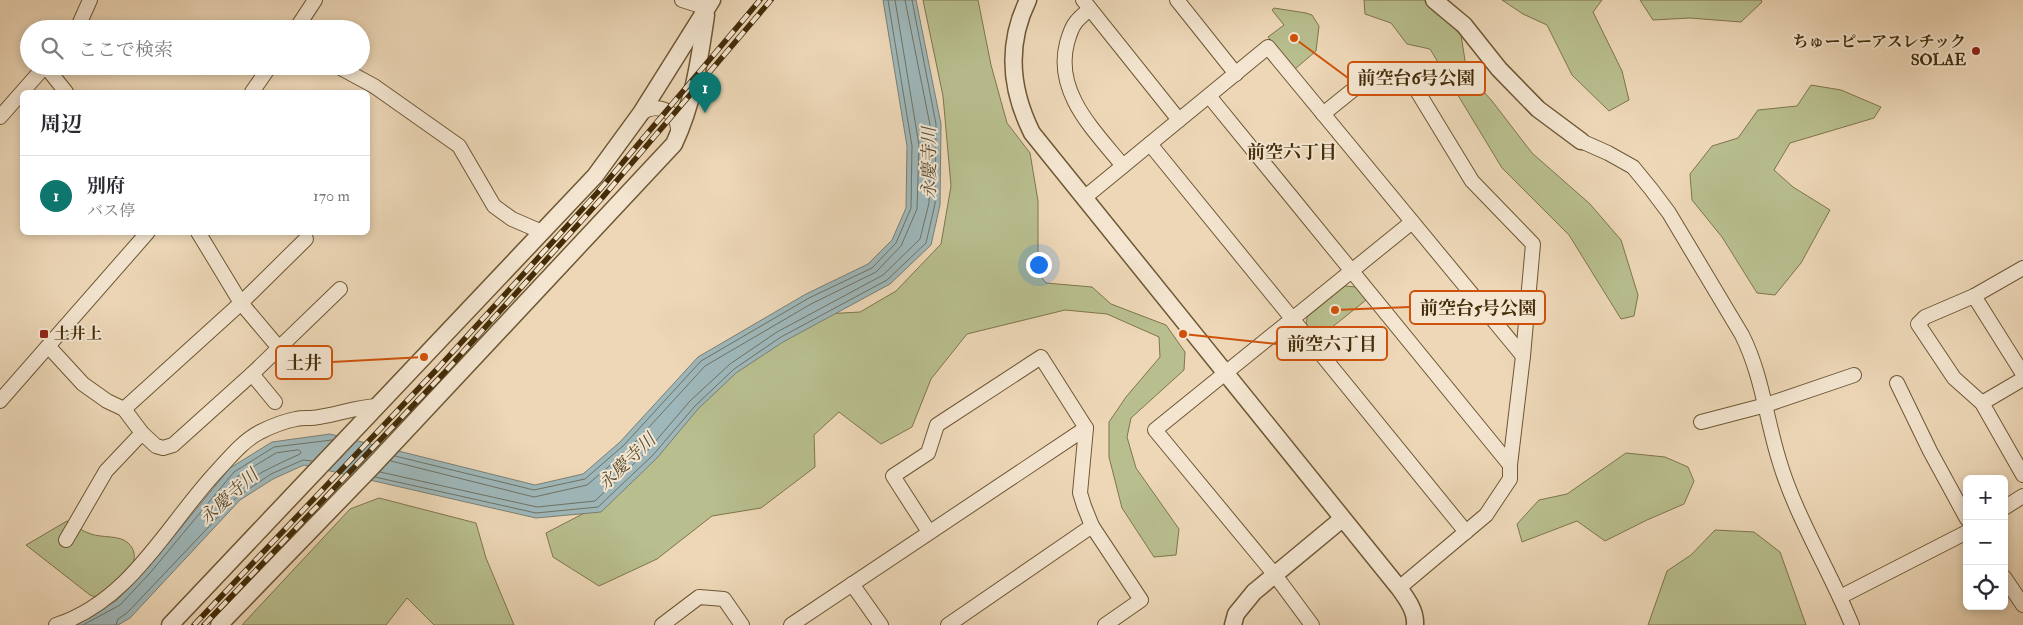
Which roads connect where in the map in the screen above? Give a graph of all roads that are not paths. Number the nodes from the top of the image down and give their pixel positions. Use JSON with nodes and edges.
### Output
{"nodes":[{"id":1,"x":90,"y":0,"type":"edge"},
{"id":2,"x":315,"y":0,"type":"edge"},
{"id":3,"x":682,"y":0,"type":"edge"},
{"id":4,"x":1028,"y":0,"type":"edge"},
{"id":5,"x":1177,"y":0,"type":"edge"},
{"id":6,"x":1434,"y":0,"type":"edge"},
{"id":7,"x":709,"y":4,"type":"edge"},
{"id":8,"x":1087,"y":4,"type":"edge"},
{"id":9,"x":81,"y":20,"type":"edge"},
{"id":10,"x":302,"y":20,"type":"edge"},
{"id":11,"x":1236,"y":74,"type":"junction"},
{"id":12,"x":41,"y":75,"type":"edge"},
{"id":13,"x":52,"y":75,"type":"edge"},
{"id":14,"x":264,"y":75,"type":"edge"},
{"id":15,"x":354,"y":75,"type":"edge"},
{"id":16,"x":26,"y":90,"type":"edge"},
{"id":17,"x":64,"y":90,"type":"edge"},
{"id":18,"x":253,"y":90,"type":"edge"},
{"id":19,"x":1209,"y":96,"type":"junction"},
{"id":20,"x":20,"y":97,"type":"edge"},
{"id":21,"x":641,"y":113,"type":"junction"},
{"id":22,"x":1323,"y":114,"type":"junction"},
{"id":23,"x":0,"y":117,"type":"edge"},
{"id":24,"x":1180,"y":120,"type":"junction"},
{"id":25,"x":1581,"y":141,"type":"joint"},
{"id":26,"x":674,"y":144,"type":"junction"},
{"id":27,"x":1150,"y":144,"type":"junction"},
{"id":28,"x":1123,"y":166,"type":"junction"},
{"id":29,"x":1084,"y":198,"type":"junction"},
{"id":30,"x":1412,"y":222,"type":"junction"},
{"id":31,"x":542,"y":232,"type":"junction"},
{"id":32,"x":145,"y":235,"type":"edge"},
{"id":33,"x":200,"y":235,"type":"edge"},
{"id":34,"x":306,"y":239,"type":"dead end"},
{"id":35,"x":2023,"y":268,"type":"edge"},
{"id":36,"x":1352,"y":270,"type":"junction"},
{"id":37,"x":340,"y":289,"type":"dead end"},
{"id":38,"x":1974,"y":296,"type":"junction"},
{"id":39,"x":241,"y":303,"type":"junction"},
{"id":40,"x":1292,"y":318,"type":"junction"},
{"id":41,"x":49,"y":347,"type":"junction"},
{"id":42,"x":279,"y":348,"type":"junction"},
{"id":43,"x":1522,"y":356,"type":"junction"},
{"id":44,"x":1224,"y":373,"type":"junction"},
{"id":45,"x":252,"y":374,"type":"junction"},
{"id":46,"x":2023,"y":374,"type":"edge"},
{"id":47,"x":1854,"y":375,"type":"dead end"},
{"id":48,"x":2023,"y":379,"type":"edge"},
{"id":49,"x":1897,"y":384,"type":"dead end"},
{"id":50,"x":0,"y":401,"type":"edge"},
{"id":51,"x":275,"y":402,"type":"dead end"},
{"id":52,"x":1982,"y":403,"type":"junction"},
{"id":53,"x":1766,"y":405,"type":"junction"},
{"id":54,"x":378,"y":406,"type":"junction"},
{"id":55,"x":124,"y":409,"type":"junction"},
{"id":56,"x":1701,"y":422,"type":"dead end"},
{"id":57,"x":1086,"y":428,"type":"junction"},
{"id":58,"x":142,"y":433,"type":"junction"},
{"id":59,"x":1510,"y":465,"type":"junction"},
{"id":60,"x":2023,"y":475,"type":"edge"},
{"id":61,"x":2023,"y":496,"type":"edge"},
{"id":62,"x":2008,"y":505,"type":"edge"},
{"id":63,"x":1963,"y":512,"type":"edge"},
{"id":64,"x":1342,"y":519,"type":"junction"},
{"id":65,"x":1092,"y":526,"type":"junction"},
{"id":66,"x":929,"y":532,"type":"junction"},
{"id":67,"x":1466,"y":532,"type":"junction"},
{"id":68,"x":1963,"y":534,"type":"edge"},
{"id":69,"x":66,"y":540,"type":"dead end"},
{"id":70,"x":1275,"y":575,"type":"junction"},
{"id":71,"x":2008,"y":583,"type":"edge"},
{"id":72,"x":852,"y":584,"type":"junction"},
{"id":73,"x":1399,"y":588,"type":"junction"},
{"id":74,"x":1840,"y":597,"type":"junction"},
{"id":75,"x":2023,"y":605,"type":"edge"},
{"id":76,"x":56,"y":625,"type":"edge"},
{"id":77,"x":170,"y":625,"type":"edge"},
{"id":78,"x":219,"y":625,"type":"edge"},
{"id":79,"x":662,"y":625,"type":"edge"},
{"id":80,"x":742,"y":625,"type":"edge"},
{"id":81,"x":791,"y":625,"type":"edge"},
{"id":82,"x":881,"y":625,"type":"edge"},
{"id":83,"x":948,"y":625,"type":"edge"},
{"id":84,"x":1105,"y":625,"type":"edge"},
{"id":85,"x":1233,"y":625,"type":"edge"},
{"id":86,"x":1312,"y":625,"type":"edge"},
{"id":87,"x":1415,"y":625,"type":"edge"},
{"id":88,"x":1852,"y":625,"type":"edge"}],
"edges":[{"from":1,"to":9,"type":"street"},
{"from":2,"to":10,"type":"street"},
{"from":3,"to":7,"type":"street"},
{"from":4,"to":29,"type":"street"},
{"from":5,"to":11,"type":"street"},
{"from":6,"to":25,"type":"street"},
{"from":7,"to":21,"type":"street"},
{"from":7,"to":26,"type":"street"},
{"from":8,"to":24,"type":"street"},
{"from":8,"to":28,"type":"street"},
{"from":11,"to":19,"type":"street"},
{"from":11,"to":22,"type":"street"},
{"from":12,"to":16,"type":"street"},
{"from":13,"to":17,"type":"street"},
{"from":14,"to":18,"type":"street"},
{"from":15,"to":31,"type":"street"},
{"from":19,"to":24,"type":"street"},
{"from":19,"to":36,"type":"street"},
{"from":20,"to":23,"type":"street"},
{"from":21,"to":26,"type":"street"},
{"from":21,"to":31,"type":"street"},
{"from":22,"to":30,"type":"street"},
{"from":22,"to":43,"type":"street"},
{"from":24,"to":27,"type":"street"},
{"from":25,"to":53,"type":"street"},
{"from":26,"to":78,"type":"street"},
{"from":27,"to":28,"type":"street"},
{"from":27,"to":40,"type":"street"},
{"from":28,"to":29,"type":"street"},
{"from":29,"to":44,"type":"street"},
{"from":30,"to":36,"type":"street"},
{"from":30,"to":43,"type":"street"},
{"from":31,"to":54,"type":"street"},
{"from":32,"to":41,"type":"street"},
{"from":33,"to":39,"type":"street"},
{"from":34,"to":39,"type":"street"},
{"from":35,"to":38,"type":"street"},
{"from":36,"to":40,"type":"street"},
{"from":36,"to":59,"type":"street"},
{"from":37,"to":42,"type":"street"},
{"from":38,"to":46,"type":"street"},
{"from":38,"to":52,"type":"street"},
{"from":39,"to":42,"type":"street"},
{"from":39,"to":55,"type":"street"},
{"from":40,"to":44,"type":"street"},
{"from":40,"to":67,"type":"street"},
{"from":41,"to":50,"type":"street"},
{"from":41,"to":55,"type":"street"},
{"from":42,"to":45,"type":"street"},
{"from":43,"to":59,"type":"street"},
{"from":44,"to":64,"type":"street"},
{"from":44,"to":70,"type":"street"},
{"from":45,"to":51,"type":"street"},
{"from":45,"to":58,"type":"street"},
{"from":47,"to":53,"type":"street"},
{"from":48,"to":52,"type":"street"},
{"from":49,"to":63,"type":"street"},
{"from":52,"to":60,"type":"street"},
{"from":53,"to":56,"type":"street"},
{"from":53,"to":74,"type":"street"},
{"from":54,"to":76,"type":"street"},
{"from":54,"to":77,"type":"street"},
{"from":55,"to":58,"type":"street"},
{"from":57,"to":65,"type":"street"},
{"from":57,"to":66,"type":"street"},
{"from":57,"to":66,"type":"street"},
{"from":58,"to":69,"type":"street"},
{"from":59,"to":67,"type":"street"},
{"from":61,"to":62,"type":"street"},
{"from":64,"to":70,"type":"street"},
{"from":64,"to":73,"type":"street"},
{"from":65,"to":83,"type":"street"},
{"from":65,"to":84,"type":"street"},
{"from":66,"to":72,"type":"street"},
{"from":67,"to":73,"type":"street"},
{"from":68,"to":74,"type":"street"},
{"from":70,"to":85,"type":"street"},
{"from":70,"to":86,"type":"street"},
{"from":71,"to":75,"type":"street"},
{"from":72,"to":81,"type":"street"},
{"from":72,"to":82,"type":"street"},
{"from":73,"to":87,"type":"street"},
{"from":74,"to":88,"type":"street"},
{"from":79,"to":80,"type":"street"}]}
